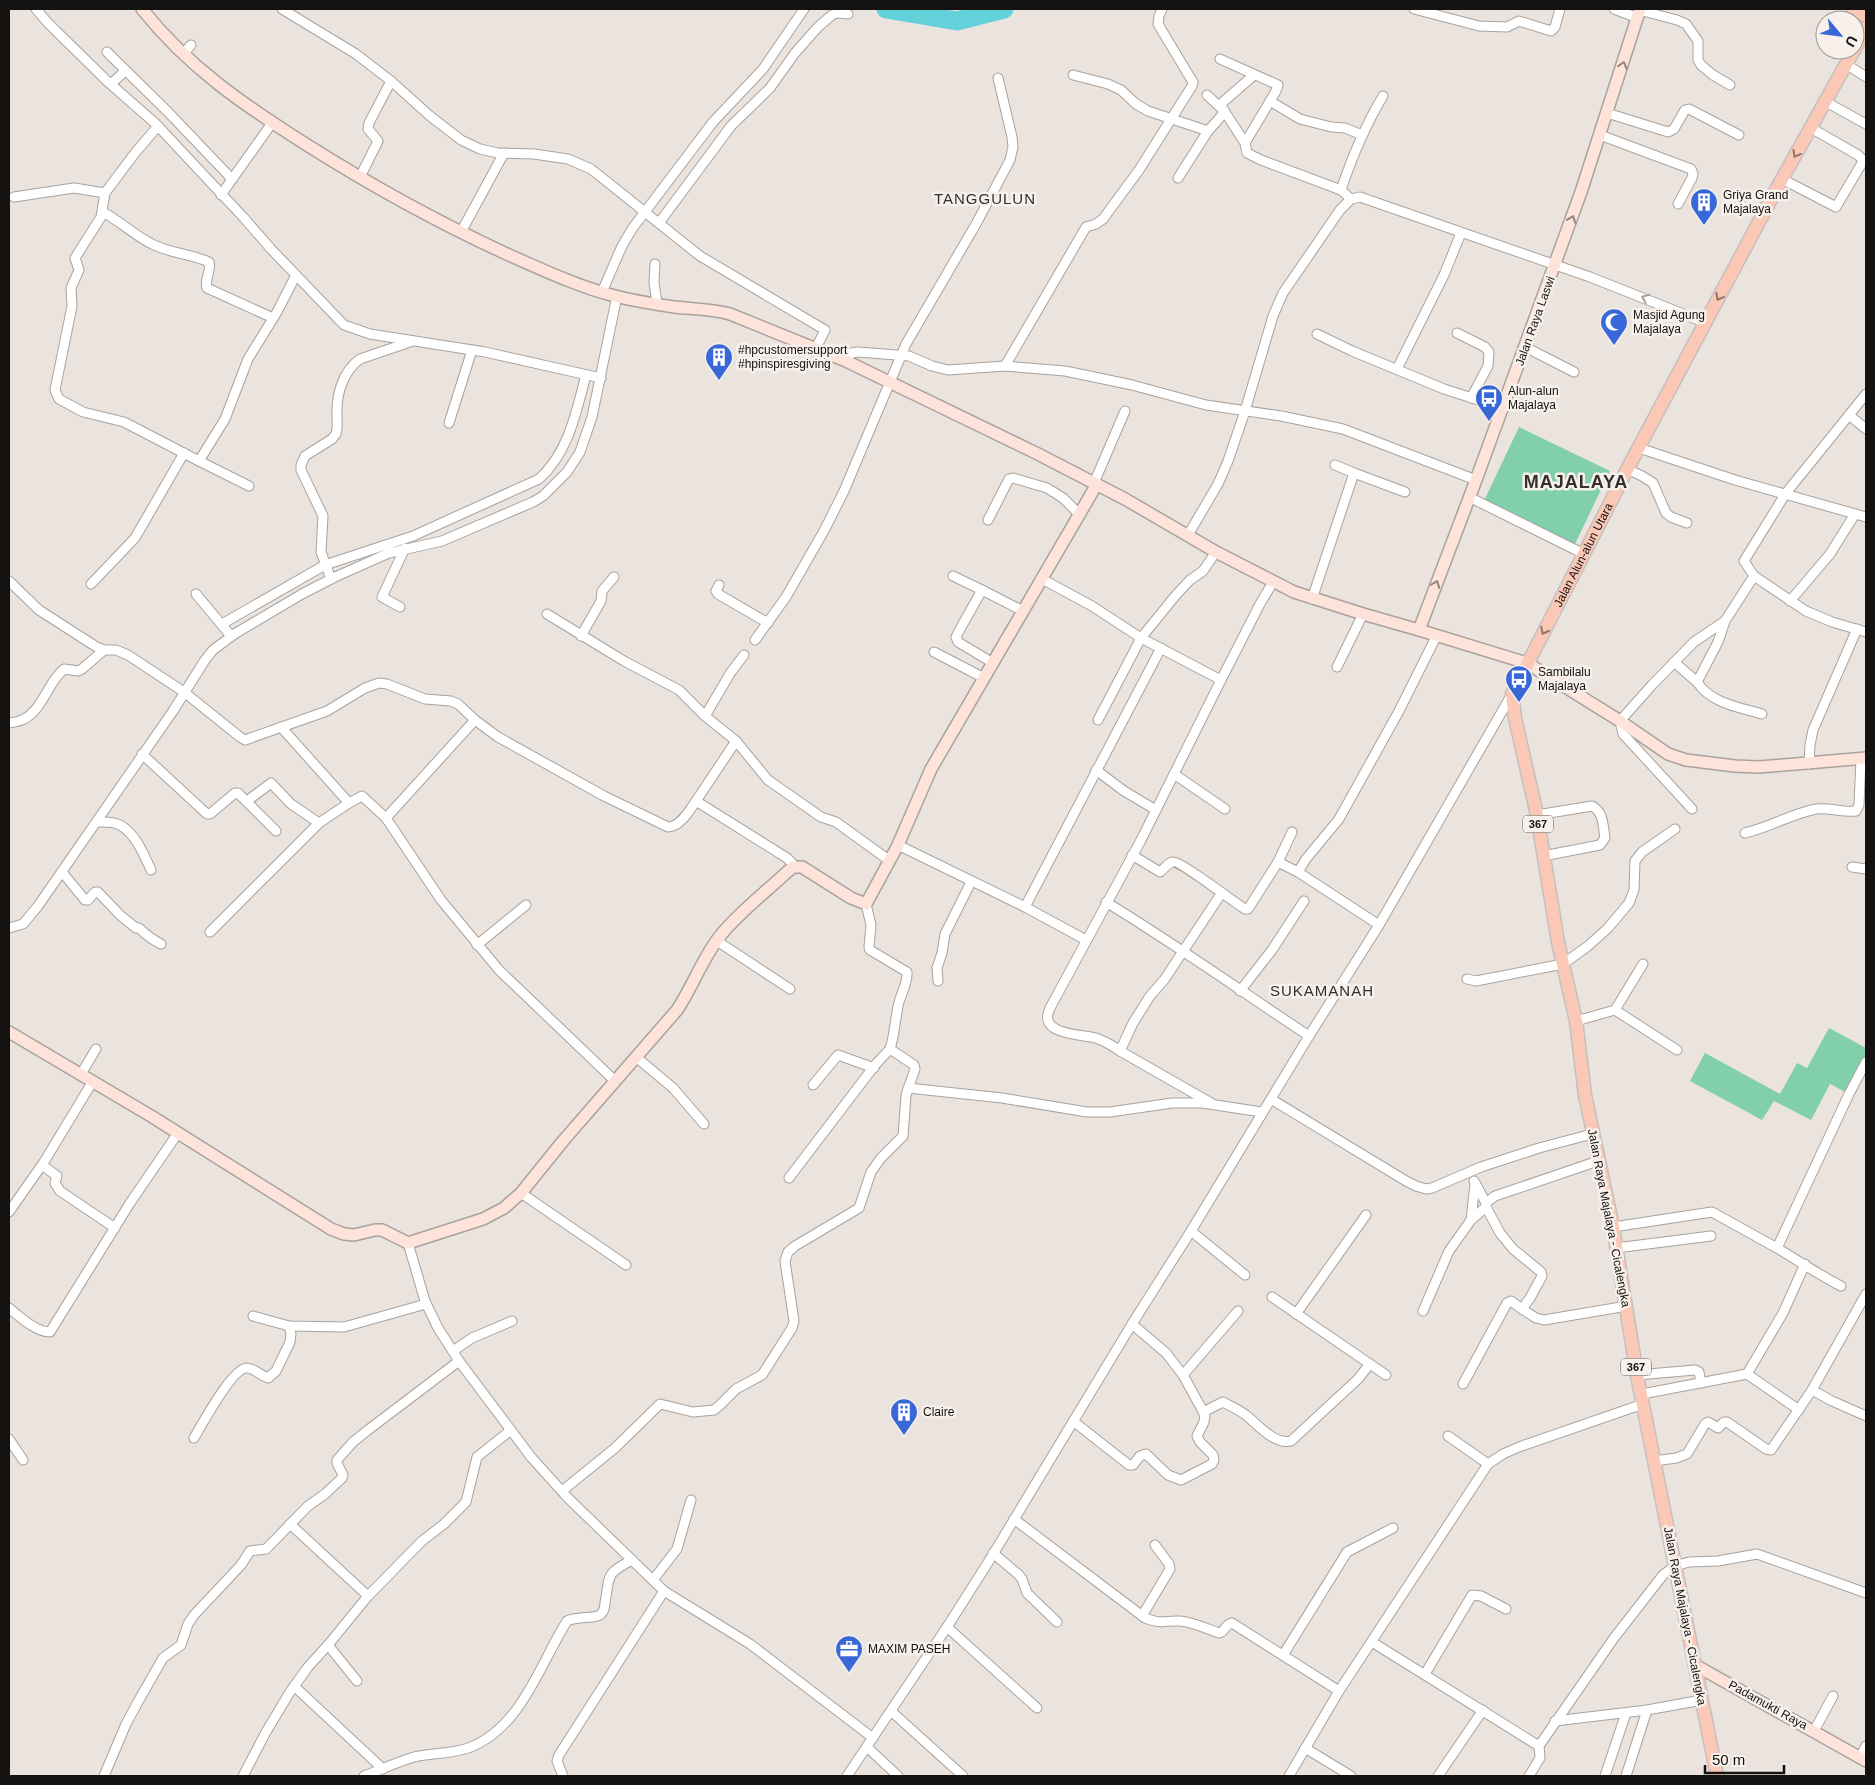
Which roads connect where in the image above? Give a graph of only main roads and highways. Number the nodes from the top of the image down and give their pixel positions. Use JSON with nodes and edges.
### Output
{"nodes":[{"id":1,"x":142,"y":9,"type":"edge"},
{"id":2,"x":1853,"y":9,"type":"edge"},
{"id":3,"x":1639,"y":12,"type":"edge"},
{"id":4,"x":1866,"y":16,"type":"edge"},
{"id":5,"x":1848,"y":60,"type":"edge"},
{"id":6,"x":1095,"y":484,"type":"junction"},
{"id":7,"x":1418,"y":630,"type":"junction"},
{"id":8,"x":1526,"y":665,"type":"junction"},
{"id":9,"x":1864,"y":759,"type":"edge"},
{"id":10,"x":9,"y":1032,"type":"edge"},
{"id":11,"x":1695,"y":1665,"type":"junction"},
{"id":12,"x":1863,"y":1759,"type":"edge"},
{"id":13,"x":1716,"y":1776,"type":"edge"}],
"edges":[{"from":1,"to":6,"type":"main road"},
{"from":2,"to":4,"type":"main road"},
{"from":7,"to":3,"type":"main road","name":"Jalan Raya Laswi","one_way":true},
{"from":5,"to":8,"type":"main road","name":"Jalan Alun-alun Utara","one_way":true},
{"from":6,"to":7,"type":"main road"},
{"from":6,"to":10,"type":"main road"},
{"from":7,"to":8,"type":"main road"},
{"from":8,"to":9,"type":"main road"},
{"from":8,"to":11,"type":"main road","name":"Jalan Raya Majalaya - Cicalengka","number":"367"},
{"from":11,"to":12,"type":"main road","name":"Padamukti Raya"},
{"from":11,"to":13,"type":"main road","name":"Jalan Raya Majalaya - Cicalengka","number":"367"}]}
